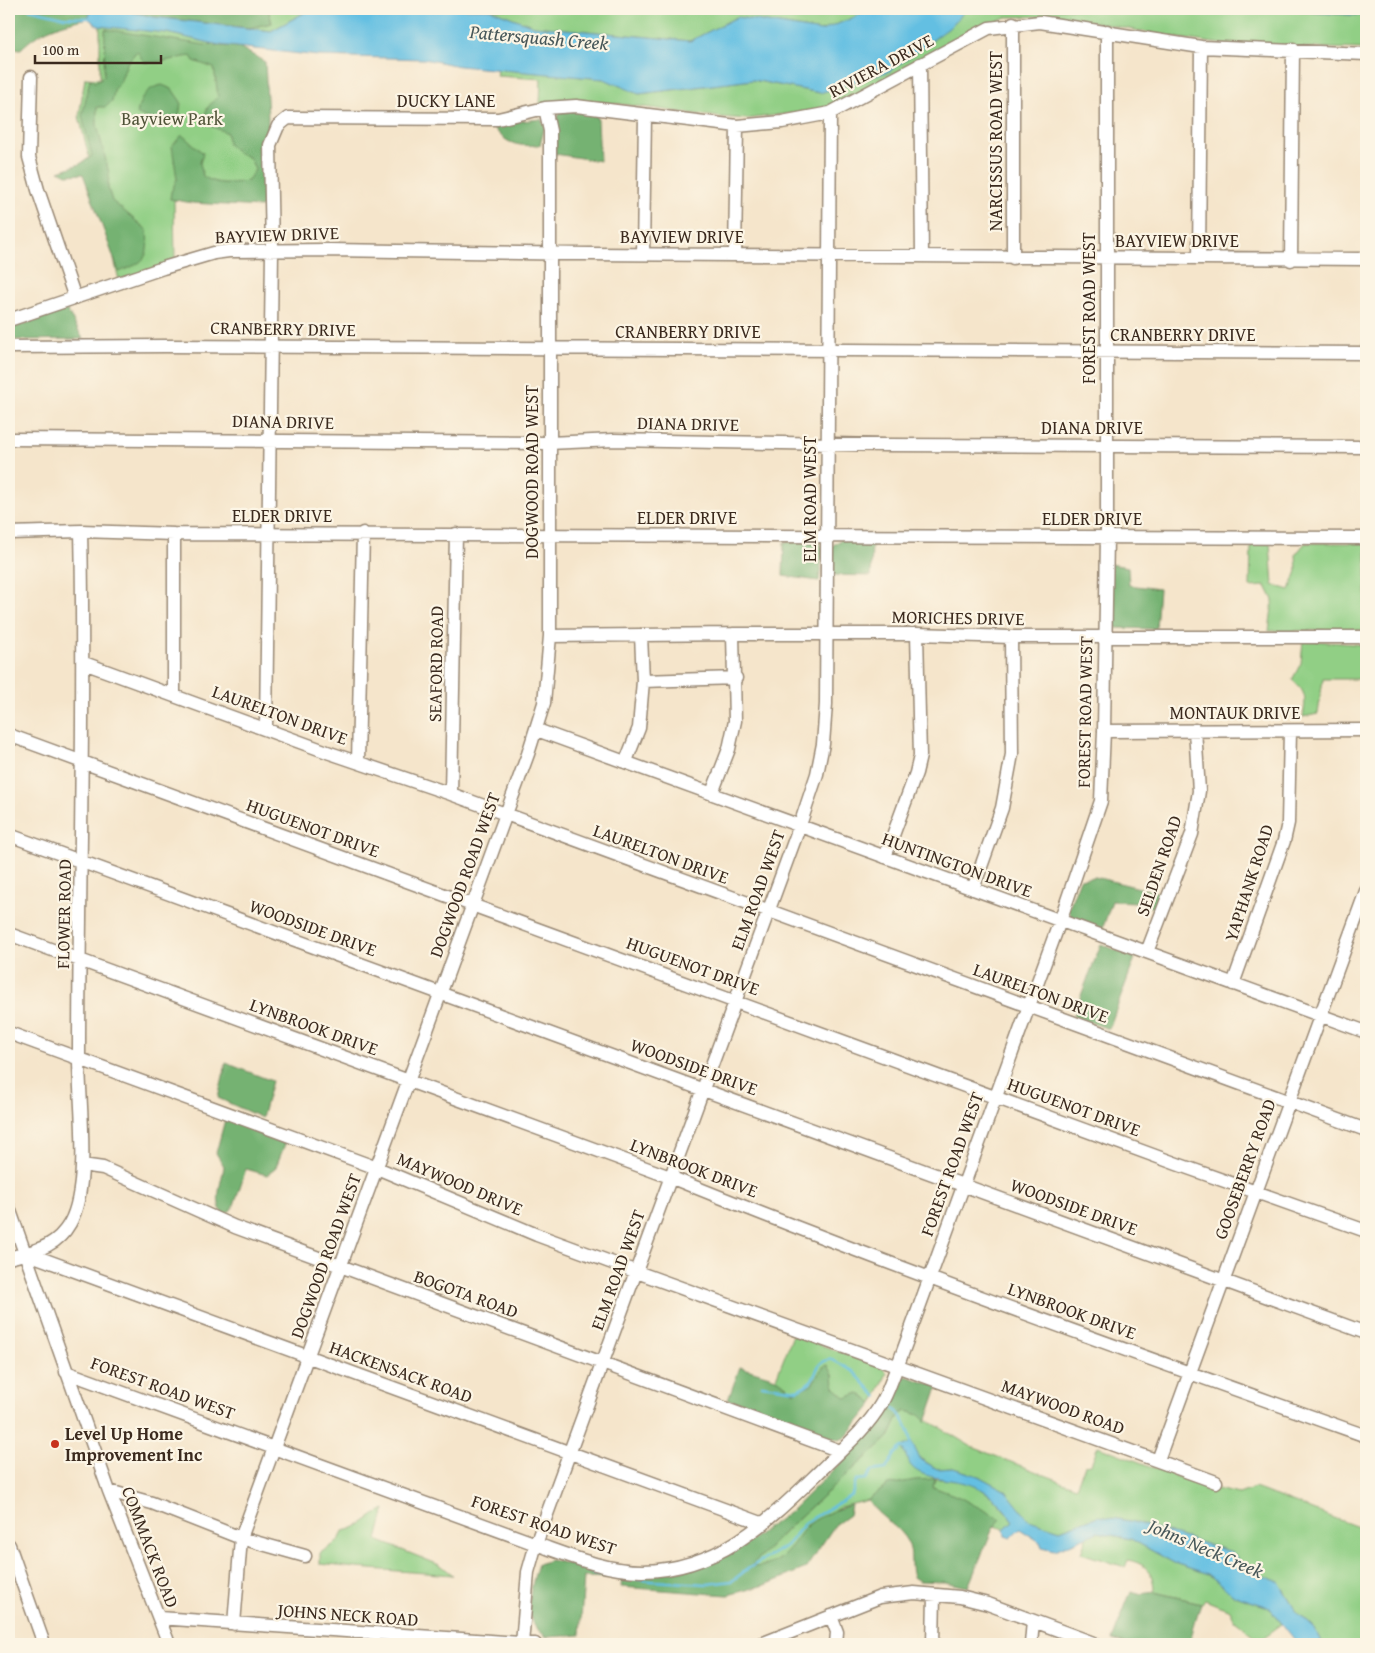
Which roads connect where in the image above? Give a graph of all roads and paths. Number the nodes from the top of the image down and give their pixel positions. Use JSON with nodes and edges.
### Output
{"nodes":[{"id":1,"x":1013,"y":23,"type":"junction"},
{"id":2,"x":1108,"y":31,"type":"junction"},
{"id":3,"x":1201,"y":47,"type":"junction"},
{"id":4,"x":1292,"y":49,"type":"junction"},
{"id":5,"x":1366,"y":54,"type":"edge"},
{"id":6,"x":920,"y":64,"type":"junction"},
{"id":7,"x":31,"y":77,"type":"dead end"},
{"id":8,"x":545,"y":108,"type":"junction"},
{"id":9,"x":830,"y":113,"type":"junction"},
{"id":10,"x":645,"y":115,"type":"junction"},
{"id":11,"x":737,"y":126,"type":"junction"},
{"id":12,"x":272,"y":251,"type":"junction"},
{"id":13,"x":549,"y":253,"type":"junction"},
{"id":14,"x":643,"y":254,"type":"junction"},
{"id":15,"x":735,"y":255,"type":"junction"},
{"id":16,"x":829,"y":255,"type":"junction"},
{"id":17,"x":922,"y":256,"type":"junction"},
{"id":18,"x":1013,"y":258,"type":"junction"},
{"id":19,"x":1106,"y":258,"type":"junction"},
{"id":20,"x":1199,"y":258,"type":"junction"},
{"id":21,"x":1366,"y":259,"type":"edge"},
{"id":22,"x":1291,"y":260,"type":"junction"},
{"id":23,"x":75,"y":298,"type":"junction"},
{"id":24,"x":9,"y":320,"type":"edge"},
{"id":25,"x":9,"y":347,"type":"edge"},
{"id":26,"x":269,"y":347,"type":"junction"},
{"id":27,"x":550,"y":349,"type":"junction"},
{"id":28,"x":827,"y":350,"type":"junction"},
{"id":29,"x":1107,"y":352,"type":"junction"},
{"id":30,"x":1366,"y":353,"type":"edge"},
{"id":31,"x":9,"y":439,"type":"edge"},
{"id":32,"x":268,"y":440,"type":"junction"},
{"id":33,"x":549,"y":443,"type":"junction"},
{"id":34,"x":827,"y":443,"type":"junction"},
{"id":35,"x":1105,"y":445,"type":"junction"},
{"id":36,"x":1366,"y":447,"type":"edge"},
{"id":37,"x":81,"y":531,"type":"junction"},
{"id":38,"x":9,"y":533,"type":"edge"},
{"id":39,"x":269,"y":533,"type":"junction"},
{"id":40,"x":363,"y":533,"type":"junction"},
{"id":41,"x":174,"y":534,"type":"junction"},
{"id":42,"x":456,"y":534,"type":"junction"},
{"id":43,"x":548,"y":535,"type":"junction"},
{"id":44,"x":827,"y":535,"type":"junction"},
{"id":45,"x":1106,"y":537,"type":"junction"},
{"id":46,"x":1366,"y":538,"type":"edge"},
{"id":47,"x":733,"y":634,"type":"junction"},
{"id":48,"x":917,"y":634,"type":"junction"},
{"id":49,"x":641,"y":635,"type":"junction"},
{"id":50,"x":828,"y":635,"type":"junction"},
{"id":51,"x":550,"y":636,"type":"junction"},
{"id":52,"x":1366,"y":636,"type":"edge"},
{"id":53,"x":1011,"y":638,"type":"junction"},
{"id":54,"x":1104,"y":638,"type":"junction"},
{"id":55,"x":84,"y":663,"type":"junction"},
{"id":56,"x":736,"y":678,"type":"junction"},
{"id":57,"x":643,"y":681,"type":"junction"},
{"id":58,"x":174,"y":695,"type":"junction"},
{"id":59,"x":266,"y":728,"type":"junction"},
{"id":60,"x":537,"y":730,"type":"junction"},
{"id":61,"x":1195,"y":730,"type":"junction"},
{"id":62,"x":1290,"y":730,"type":"junction"},
{"id":63,"x":1366,"y":730,"type":"edge"},
{"id":64,"x":1104,"y":731,"type":"junction"},
{"id":65,"x":9,"y":734,"type":"edge"},
{"id":66,"x":82,"y":761,"type":"junction"},
{"id":67,"x":626,"y":761,"type":"junction"},
{"id":68,"x":358,"y":762,"type":"junction"},
{"id":69,"x":712,"y":793,"type":"junction"},
{"id":70,"x":451,"y":794,"type":"junction"},
{"id":71,"x":505,"y":816,"type":"junction"},
{"id":72,"x":800,"y":825,"type":"junction"},
{"id":73,"x":9,"y":835,"type":"edge"},
{"id":74,"x":884,"y":857,"type":"junction"},
{"id":75,"x":82,"y":862,"type":"junction"},
{"id":76,"x":973,"y":889,"type":"junction"},
{"id":77,"x":1366,"y":891,"type":"edge"},
{"id":78,"x":472,"y":904,"type":"junction"},
{"id":79,"x":768,"y":912,"type":"junction"},
{"id":80,"x":1060,"y":921,"type":"junction"},
{"id":81,"x":9,"y":934,"type":"edge"},
{"id":82,"x":1147,"y":952,"type":"junction"},
{"id":83,"x":81,"y":960,"type":"junction"},
{"id":84,"x":1233,"y":984,"type":"junction"},
{"id":85,"x":440,"y":994,"type":"junction"},
{"id":86,"x":736,"y":1001,"type":"junction"},
{"id":87,"x":1028,"y":1007,"type":"junction"},
{"id":88,"x":1320,"y":1015,"type":"junction"},
{"id":89,"x":1366,"y":1032,"type":"edge"},
{"id":90,"x":9,"y":1033,"type":"edge"},
{"id":91,"x":79,"y":1059,"type":"junction"},
{"id":92,"x":409,"y":1080,"type":"junction"},
{"id":93,"x":704,"y":1089,"type":"junction"},
{"id":94,"x":996,"y":1096,"type":"junction"},
{"id":95,"x":1289,"y":1101,"type":"junction"},
{"id":96,"x":1366,"y":1130,"type":"edge"},
{"id":97,"x":82,"y":1166,"type":"junction"},
{"id":98,"x":377,"y":1168,"type":"junction"},
{"id":99,"x":670,"y":1177,"type":"junction"},
{"id":100,"x":963,"y":1185,"type":"junction"},
{"id":101,"x":1256,"y":1191,"type":"junction"},
{"id":102,"x":9,"y":1208,"type":"edge"},
{"id":103,"x":1366,"y":1231,"type":"edge"},
{"id":104,"x":26,"y":1253,"type":"junction"},
{"id":105,"x":9,"y":1258,"type":"edge"},
{"id":106,"x":340,"y":1267,"type":"junction"},
{"id":107,"x":637,"y":1272,"type":"junction"},
{"id":108,"x":929,"y":1277,"type":"junction"},
{"id":109,"x":1223,"y":1281,"type":"junction"},
{"id":110,"x":1366,"y":1333,"type":"edge"},
{"id":111,"x":308,"y":1357,"type":"junction"},
{"id":112,"x":602,"y":1362,"type":"junction"},
{"id":113,"x":898,"y":1365,"type":"junction"},
{"id":114,"x":66,"y":1372,"type":"junction"},
{"id":115,"x":1190,"y":1373,"type":"junction"},
{"id":116,"x":1366,"y":1436,"type":"edge"},
{"id":117,"x":274,"y":1446,"type":"junction"},
{"id":118,"x":570,"y":1451,"type":"junction"},
{"id":119,"x":840,"y":1451,"type":"junction"},
{"id":120,"x":1158,"y":1460,"type":"junction"},
{"id":121,"x":1216,"y":1482,"type":"dead end"},
{"id":122,"x":109,"y":1490,"type":"junction"},
{"id":123,"x":764,"y":1524,"type":"junction"},
{"id":124,"x":241,"y":1538,"type":"junction"},
{"id":125,"x":536,"y":1544,"type":"junction"},
{"id":126,"x":9,"y":1545,"type":"edge"},
{"id":127,"x":305,"y":1556,"type":"dead end"},
{"id":128,"x":934,"y":1594,"type":"junction"},
{"id":129,"x":831,"y":1616,"type":"junction"},
{"id":130,"x":158,"y":1618,"type":"junction"},
{"id":131,"x":1032,"y":1621,"type":"junction"},
{"id":132,"x":234,"y":1624,"type":"junction"},
{"id":133,"x":452,"y":1642,"type":"edge"},
{"id":134,"x":44,"y":1644,"type":"edge"},
{"id":135,"x":169,"y":1644,"type":"edge"},
{"id":136,"x":522,"y":1644,"type":"edge"},
{"id":137,"x":535,"y":1644,"type":"edge"},
{"id":138,"x":761,"y":1644,"type":"edge"},
{"id":139,"x":836,"y":1644,"type":"edge"},
{"id":140,"x":933,"y":1644,"type":"edge"},
{"id":141,"x":1031,"y":1644,"type":"edge"},
{"id":142,"x":1096,"y":1644,"type":"edge"}],
"edges":[{"from":1,"to":2,"type":"street","name":"RIVIERA DRIVE"},
{"from":1,"to":6,"type":"street","name":"RIVIERA DRIVE"},
{"from":1,"to":18,"type":"street","name":"NARCISSUS ROAD WEST"},
{"from":2,"to":3,"type":"street","name":"RIVIERA DRIVE"},
{"from":2,"to":19,"type":"street","name":"FOREST ROAD WEST"},
{"from":3,"to":4,"type":"street","name":"RIVIERA DRIVE"},
{"from":3,"to":20,"type":"street"},
{"from":4,"to":5,"type":"street","name":"RIVIERA DRIVE"},
{"from":4,"to":22,"type":"street"},
{"from":6,"to":9,"type":"street","name":"RIVIERA DRIVE"},
{"from":6,"to":17,"type":"street"},
{"from":7,"to":23,"type":"street"},
{"from":8,"to":10,"type":"street","name":"DUCKY LANE"},
{"from":8,"to":12,"type":"street","name":"DUCKY LANE"},
{"from":8,"to":13,"type":"street","name":"DOGWOOD ROAD WEST"},
{"from":9,"to":11,"type":"street","name":"RIVIERA DRIVE"},
{"from":9,"to":16,"type":"street","name":"ELM ROAD WEST"},
{"from":10,"to":11,"type":"street","name":"RIVIERA DRIVE"},
{"from":10,"to":14,"type":"street"},
{"from":11,"to":15,"type":"street"},
{"from":12,"to":13,"type":"street","name":"BAYVIEW DRIVE"},
{"from":12,"to":23,"type":"street","name":"BAYVIEW DRIVE"},
{"from":12,"to":26,"type":"street"},
{"from":13,"to":14,"type":"street","name":"BAYVIEW DRIVE"},
{"from":13,"to":27,"type":"street","name":"DOGWOOD ROAD WEST"},
{"from":14,"to":15,"type":"street","name":"BAYVIEW DRIVE"},
{"from":15,"to":16,"type":"street","name":"BAYVIEW DRIVE"},
{"from":16,"to":17,"type":"street","name":"BAYVIEW DRIVE"},
{"from":16,"to":28,"type":"street","name":"ELM ROAD WEST"},
{"from":17,"to":18,"type":"street","name":"BAYVIEW DRIVE"},
{"from":18,"to":19,"type":"street","name":"BAYVIEW DRIVE"},
{"from":19,"to":20,"type":"street","name":"BAYVIEW DRIVE"},
{"from":19,"to":29,"type":"street","name":"FOREST ROAD WEST"},
{"from":20,"to":22,"type":"street","name":"BAYVIEW DRIVE"},
{"from":21,"to":22,"type":"street","name":"BAYVIEW DRIVE"},
{"from":23,"to":24,"type":"street","name":"BAYVIEW DRIVE"},
{"from":25,"to":26,"type":"street","name":"CRANBERRY DRIVE"},
{"from":26,"to":27,"type":"street","name":"CRANBERRY DRIVE"},
{"from":26,"to":32,"type":"street"},
{"from":27,"to":28,"type":"street","name":"CRANBERRY DRIVE"},
{"from":27,"to":33,"type":"street","name":"DOGWOOD ROAD WEST"},
{"from":28,"to":29,"type":"street","name":"CRANBERRY DRIVE"},
{"from":28,"to":34,"type":"street","name":"ELM ROAD WEST"},
{"from":29,"to":30,"type":"street","name":"CRANBERRY DRIVE"},
{"from":29,"to":35,"type":"street","name":"FOREST ROAD WEST"},
{"from":31,"to":32,"type":"street","name":"DIANA DRIVE"},
{"from":32,"to":33,"type":"street","name":"DIANA DRIVE"},
{"from":32,"to":39,"type":"street"},
{"from":33,"to":34,"type":"street","name":"DIANA DRIVE"},
{"from":33,"to":43,"type":"street","name":"DOGWOOD ROAD WEST"},
{"from":34,"to":35,"type":"street","name":"DIANA DRIVE"},
{"from":34,"to":44,"type":"street","name":"ELM ROAD WEST"},
{"from":35,"to":36,"type":"street","name":"DIANA DRIVE"},
{"from":35,"to":45,"type":"street","name":"FOREST ROAD WEST"},
{"from":37,"to":38,"type":"street","name":"ELDER DRIVE"},
{"from":37,"to":41,"type":"street","name":"ELDER DRIVE"},
{"from":37,"to":55,"type":"street","name":"FLOWER ROAD"},
{"from":39,"to":40,"type":"street","name":"ELDER DRIVE"},
{"from":39,"to":41,"type":"street","name":"ELDER DRIVE"},
{"from":39,"to":59,"type":"street"},
{"from":40,"to":42,"type":"street","name":"ELDER DRIVE"},
{"from":40,"to":68,"type":"street"},
{"from":41,"to":58,"type":"street"},
{"from":42,"to":43,"type":"street","name":"ELDER DRIVE"},
{"from":42,"to":70,"type":"street","name":"SEAFORD ROAD"},
{"from":43,"to":44,"type":"street","name":"ELDER DRIVE"},
{"from":43,"to":51,"type":"street","name":"DOGWOOD ROAD WEST"},
{"from":44,"to":45,"type":"street","name":"ELDER DRIVE"},
{"from":44,"to":50,"type":"street","name":"ELM ROAD WEST"},
{"from":45,"to":46,"type":"street","name":"ELDER DRIVE"},
{"from":45,"to":54,"type":"street","name":"FOREST ROAD WEST"},
{"from":47,"to":49,"type":"street","name":"MORICHES DRIVE"},
{"from":47,"to":50,"type":"street","name":"MORICHES DRIVE"},
{"from":47,"to":56,"type":"street"},
{"from":48,"to":50,"type":"street","name":"MORICHES DRIVE"},
{"from":48,"to":53,"type":"street","name":"MORICHES DRIVE"},
{"from":48,"to":74,"type":"street"},
{"from":49,"to":51,"type":"street","name":"MORICHES DRIVE"},
{"from":49,"to":57,"type":"street"},
{"from":50,"to":72,"type":"street","name":"ELM ROAD WEST"},
{"from":51,"to":60,"type":"street","name":"DOGWOOD ROAD WEST"},
{"from":52,"to":54,"type":"street","name":"MORICHES DRIVE"},
{"from":53,"to":54,"type":"street","name":"MORICHES DRIVE"},
{"from":53,"to":76,"type":"street"},
{"from":54,"to":64,"type":"street","name":"FOREST ROAD WEST"},
{"from":55,"to":58,"type":"street","name":"LAURELTON DRIVE"},
{"from":55,"to":66,"type":"street","name":"FLOWER ROAD"},
{"from":56,"to":57,"type":"street"},
{"from":56,"to":69,"type":"street"},
{"from":57,"to":67,"type":"street"},
{"from":58,"to":59,"type":"street","name":"LAURELTON DRIVE"},
{"from":59,"to":68,"type":"street","name":"LAURELTON DRIVE"},
{"from":60,"to":67,"type":"street","name":"HUNTINGTON DRIVE"},
{"from":60,"to":71,"type":"street","name":"DOGWOOD ROAD WEST"},
{"from":61,"to":62,"type":"street","name":"MONTAUK DRIVE"},
{"from":61,"to":64,"type":"street","name":"MONTAUK DRIVE"},
{"from":61,"to":82,"type":"street","name":"SELDEN ROAD"},
{"from":62,"to":63,"type":"street","name":"MONTAUK DRIVE"},
{"from":62,"to":84,"type":"street","name":"YAPHANK ROAD"},
{"from":64,"to":80,"type":"street","name":"FOREST ROAD WEST"},
{"from":65,"to":66,"type":"street","name":"HUGUENOT DRIVE"},
{"from":66,"to":75,"type":"street","name":"FLOWER ROAD"},
{"from":66,"to":78,"type":"street","name":"HUGUENOT DRIVE"},
{"from":67,"to":69,"type":"street","name":"HUNTINGTON DRIVE"},
{"from":68,"to":70,"type":"street","name":"LAURELTON DRIVE"},
{"from":69,"to":72,"type":"street","name":"HUNTINGTON DRIVE"},
{"from":70,"to":71,"type":"street","name":"LAURELTON DRIVE"},
{"from":71,"to":78,"type":"street","name":"DOGWOOD ROAD WEST"},
{"from":71,"to":79,"type":"street","name":"LAURELTON DRIVE"},
{"from":72,"to":74,"type":"street","name":"HUNTINGTON DRIVE"},
{"from":72,"to":79,"type":"street","name":"ELM ROAD WEST"},
{"from":73,"to":75,"type":"street","name":"WOODSIDE DRIVE"},
{"from":74,"to":76,"type":"street","name":"HUNTINGTON DRIVE"},
{"from":75,"to":83,"type":"street","name":"FLOWER ROAD"},
{"from":75,"to":85,"type":"street","name":"WOODSIDE DRIVE"},
{"from":76,"to":80,"type":"street","name":"HUNTINGTON DRIVE"},
{"from":77,"to":88,"type":"street","name":"GOOSEBERRY ROAD"},
{"from":78,"to":85,"type":"street","name":"DOGWOOD ROAD WEST"},
{"from":78,"to":86,"type":"street","name":"HUGUENOT DRIVE"},
{"from":79,"to":86,"type":"street","name":"ELM ROAD WEST"},
{"from":79,"to":87,"type":"street","name":"LAURELTON DRIVE"},
{"from":80,"to":82,"type":"street","name":"HUNTINGTON DRIVE"},
{"from":80,"to":87,"type":"street","name":"FOREST ROAD WEST"},
{"from":81,"to":83,"type":"street","name":"LYNBROOK DRIVE"},
{"from":82,"to":84,"type":"street","name":"HUNTINGTON DRIVE"},
{"from":83,"to":91,"type":"street","name":"FLOWER ROAD"},
{"from":83,"to":92,"type":"street","name":"LYNBROOK DRIVE"},
{"from":84,"to":88,"type":"street","name":"HUNTINGTON DRIVE"},
{"from":85,"to":92,"type":"street","name":"DOGWOOD ROAD WEST"},
{"from":85,"to":93,"type":"street","name":"WOODSIDE DRIVE"},
{"from":86,"to":93,"type":"street","name":"ELM ROAD WEST"},
{"from":86,"to":94,"type":"street","name":"HUGUENOT DRIVE"},
{"from":87,"to":94,"type":"street","name":"FOREST ROAD WEST"},
{"from":87,"to":95,"type":"street","name":"LAURELTON DRIVE"},
{"from":88,"to":89,"type":"street","name":"HUNTINGTON DRIVE"},
{"from":88,"to":95,"type":"street","name":"GOOSEBERRY ROAD"},
{"from":90,"to":91,"type":"street","name":"MAYWOOD DRIVE"},
{"from":91,"to":97,"type":"street","name":"FLOWER ROAD"},
{"from":91,"to":98,"type":"street","name":"MAYWOOD DRIVE"},
{"from":92,"to":98,"type":"street","name":"DOGWOOD ROAD WEST"},
{"from":92,"to":99,"type":"street","name":"LYNBROOK DRIVE"},
{"from":93,"to":99,"type":"street","name":"ELM ROAD WEST"},
{"from":93,"to":100,"type":"street","name":"WOODSIDE DRIVE"},
{"from":94,"to":100,"type":"street","name":"FOREST ROAD WEST"},
{"from":94,"to":101,"type":"street","name":"HUGUENOT DRIVE"},
{"from":95,"to":96,"type":"street","name":"LAURELTON DRIVE"},
{"from":95,"to":101,"type":"street","name":"GOOSEBERRY ROAD"},
{"from":97,"to":104,"type":"street","name":"FLOWER ROAD"},
{"from":97,"to":106,"type":"street","name":"BOGOTA ROAD"},
{"from":98,"to":106,"type":"street","name":"DOGWOOD ROAD WEST"},
{"from":98,"to":107,"type":"street","name":"MAYWOOD DRIVE"},
{"from":99,"to":107,"type":"street","name":"ELM ROAD WEST"},
{"from":99,"to":108,"type":"street","name":"LYNBROOK DRIVE"},
{"from":100,"to":108,"type":"street","name":"FOREST ROAD WEST"},
{"from":100,"to":109,"type":"street","name":"WOODSIDE DRIVE"},
{"from":101,"to":103,"type":"street","name":"HUGUENOT DRIVE"},
{"from":101,"to":109,"type":"street","name":"GOOSEBERRY ROAD"},
{"from":102,"to":104,"type":"street","name":"COMMACK ROAD"},
{"from":104,"to":105,"type":"street","name":"FLOWER ROAD"},
{"from":104,"to":111,"type":"street","name":"HACKENSACK ROAD"},
{"from":104,"to":114,"type":"street","name":"COMMACK ROAD"},
{"from":106,"to":111,"type":"street","name":"DOGWOOD ROAD WEST"},
{"from":106,"to":112,"type":"street","name":"BOGOTA ROAD"},
{"from":107,"to":112,"type":"street","name":"ELM ROAD WEST"},
{"from":107,"to":113,"type":"street","name":"MAYWOOD DRIVE"},
{"from":108,"to":113,"type":"street","name":"FOREST ROAD WEST"},
{"from":108,"to":115,"type":"street","name":"LYNBROOK DRIVE"},
{"from":109,"to":110,"type":"street","name":"WOODSIDE DRIVE"},
{"from":109,"to":115,"type":"street","name":"GOOSEBERRY ROAD"},
{"from":111,"to":117,"type":"street","name":"DOGWOOD ROAD WEST"},
{"from":111,"to":118,"type":"street","name":"HACKENSACK ROAD"},
{"from":112,"to":118,"type":"street","name":"ELM ROAD WEST"},
{"from":112,"to":119,"type":"street","name":"BOGOTA ROAD"},
{"from":113,"to":119,"type":"street","name":"FOREST ROAD WEST"},
{"from":113,"to":120,"type":"street","name":"MAYWOOD ROAD"},
{"from":114,"to":117,"type":"street","name":"FOREST ROAD WEST"},
{"from":114,"to":122,"type":"street","name":"COMMACK ROAD"},
{"from":115,"to":116,"type":"street","name":"LYNBROOK DRIVE"},
{"from":115,"to":120,"type":"street","name":"GOOSEBERRY ROAD"},
{"from":117,"to":124,"type":"street","name":"DOGWOOD ROAD WEST"},
{"from":117,"to":125,"type":"street","name":"FOREST ROAD WEST"},
{"from":118,"to":123,"type":"street","name":"HACKENSACK ROAD"},
{"from":118,"to":125,"type":"street","name":"ELM ROAD WEST"},
{"from":119,"to":123,"type":"street","name":"FOREST ROAD WEST"},
{"from":120,"to":121,"type":"street","name":"MAYWOOD ROAD"},
{"from":122,"to":124,"type":"street"},
{"from":122,"to":130,"type":"street","name":"COMMACK ROAD"},
{"from":123,"to":125,"type":"street","name":"FOREST ROAD WEST"},
{"from":124,"to":127,"type":"street"},
{"from":124,"to":132,"type":"street","name":"DOGWOOD ROAD WEST"},
{"from":125,"to":136,"type":"street","name":"ELM ROAD WEST"},
{"from":126,"to":134,"type":"street"},
{"from":128,"to":129,"type":"street"},
{"from":128,"to":131,"type":"street"},
{"from":128,"to":140,"type":"street"},
{"from":129,"to":138,"type":"street"},
{"from":129,"to":139,"type":"street"},
{"from":130,"to":132,"type":"street","name":"JOHNS NECK ROAD"},
{"from":130,"to":135,"type":"street","name":"COMMACK ROAD"},
{"from":131,"to":141,"type":"street"},
{"from":131,"to":142,"type":"street"},
{"from":132,"to":133,"type":"street","name":"JOHNS NECK ROAD"},
{"from":133,"to":136,"type":"street","name":"JOHNS NECK ROAD"},
{"from":136,"to":137,"type":"street","name":"JOHNS NECK ROAD"}]}
